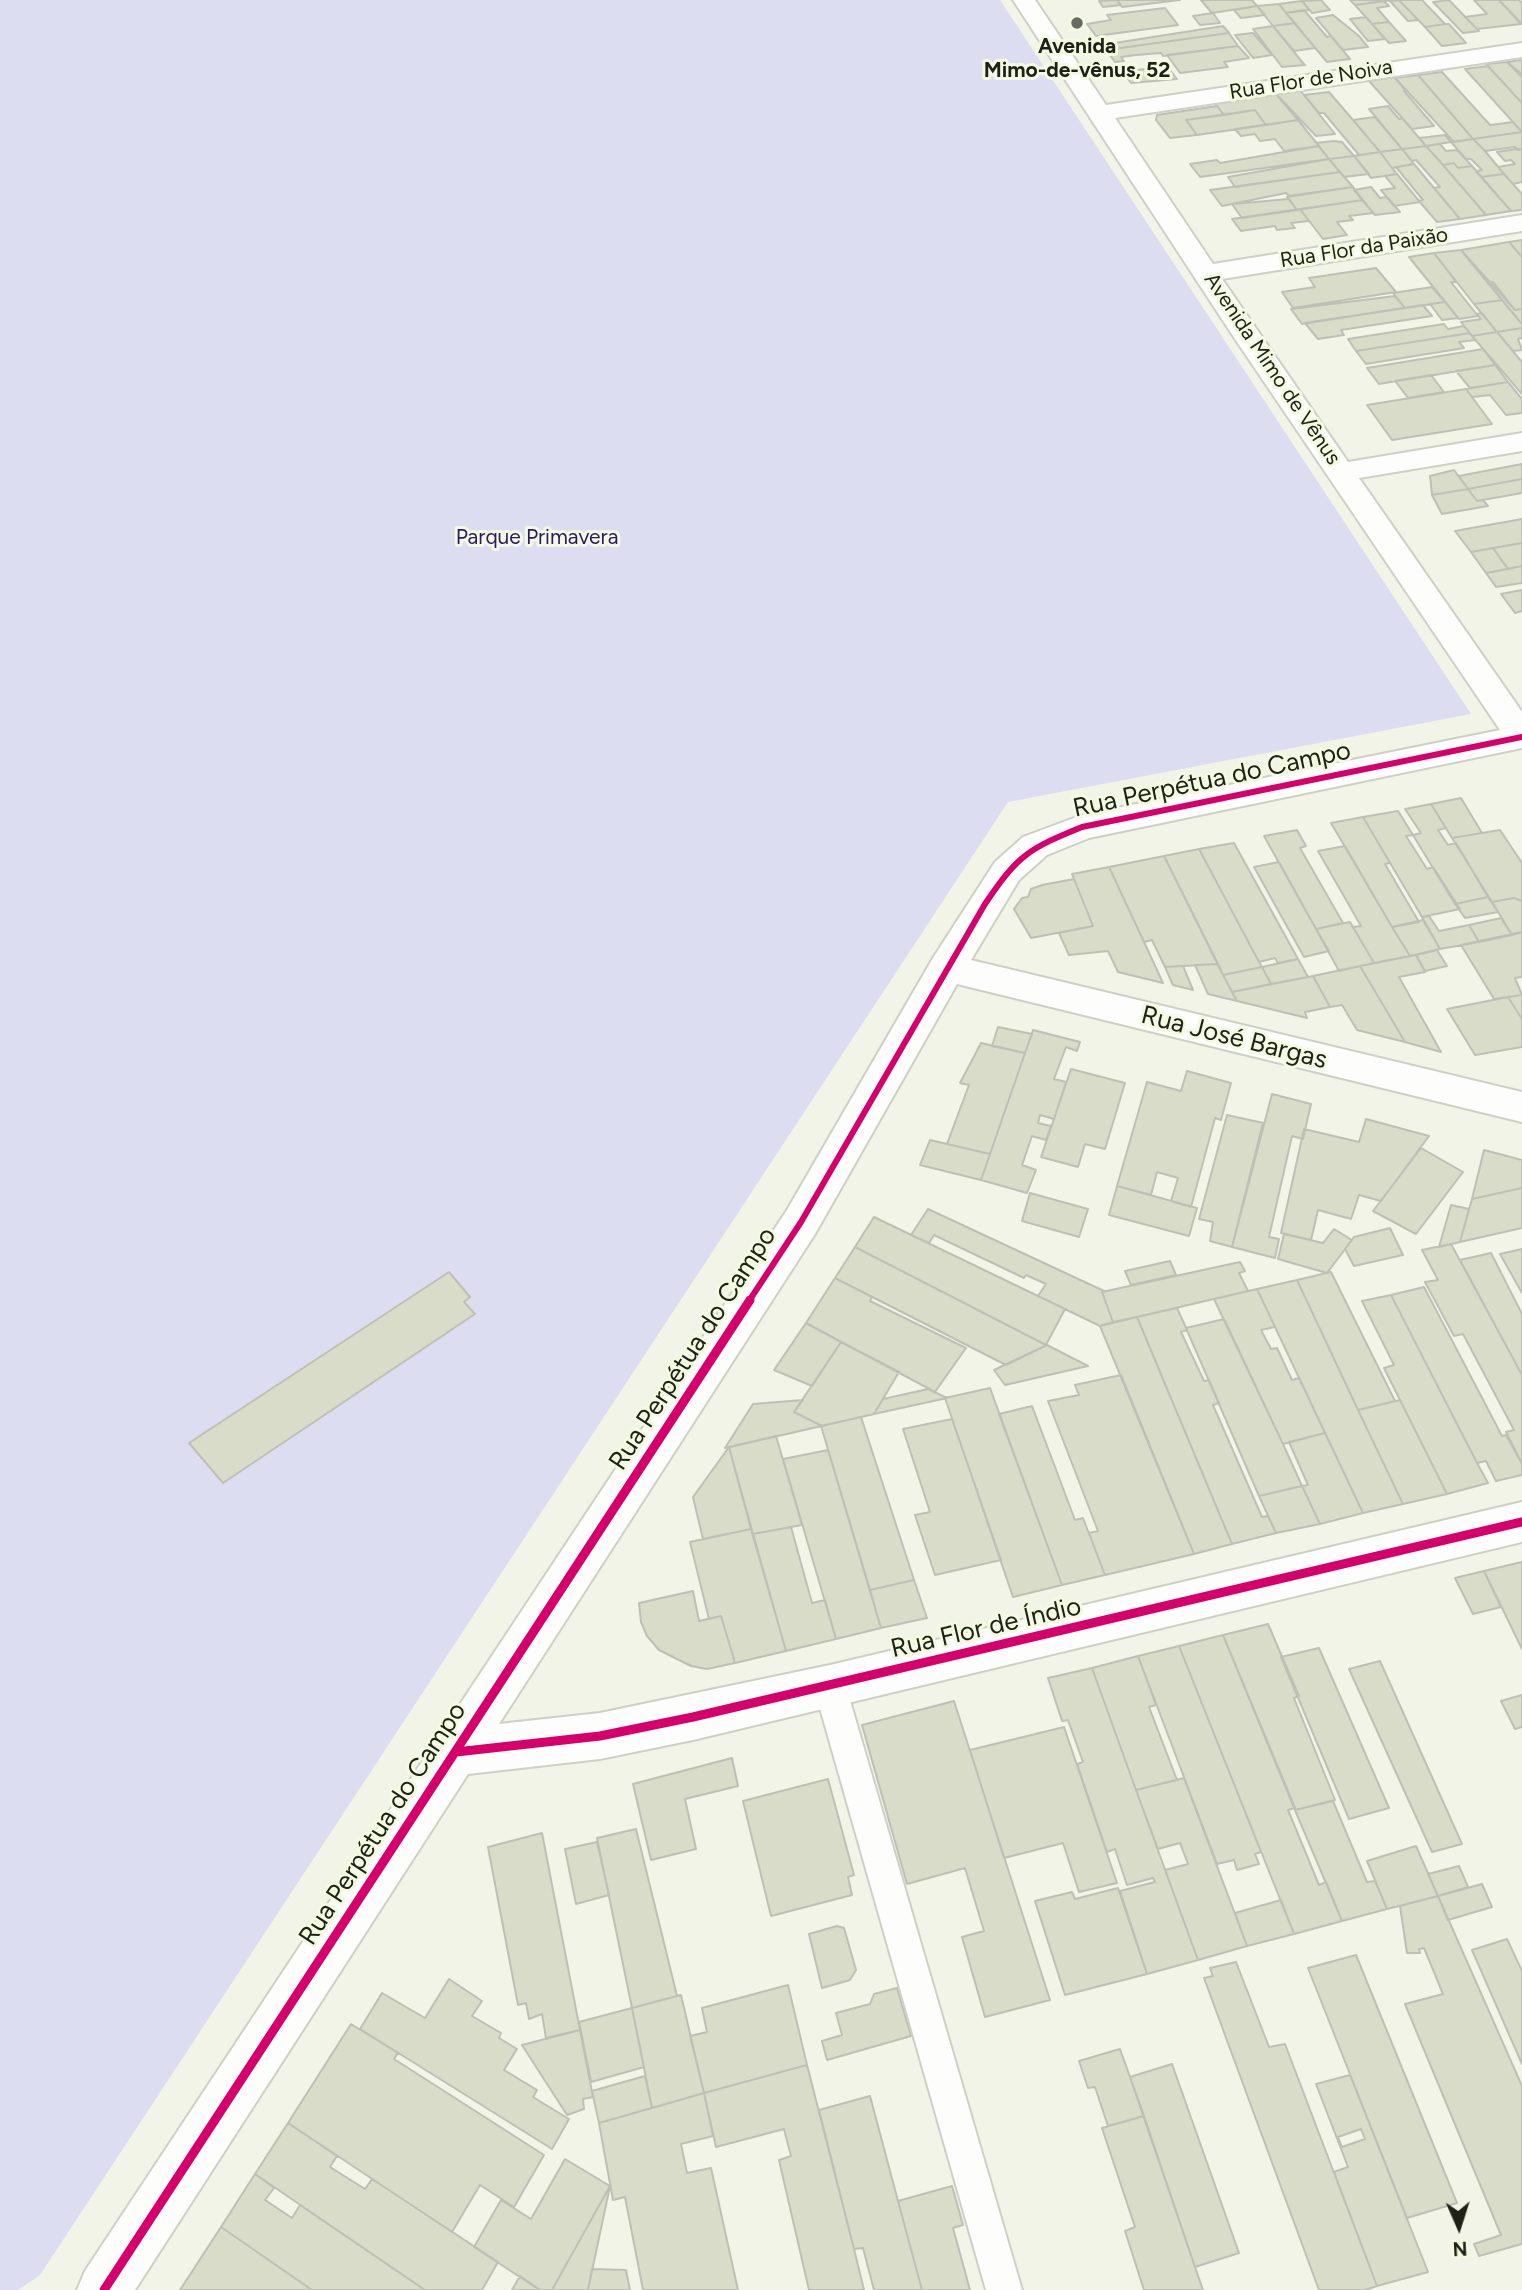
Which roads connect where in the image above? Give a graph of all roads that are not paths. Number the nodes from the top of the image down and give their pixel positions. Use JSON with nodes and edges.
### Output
{"nodes":[{"id":1,"x":1024,"y":0,"type":"edge"},
{"id":2,"x":1522,"y":50,"type":"edge"},
{"id":3,"x":1100,"y":113,"type":"junction"},
{"id":4,"x":1522,"y":223,"type":"edge"},
{"id":5,"x":1207,"y":273,"type":"junction"},
{"id":6,"x":1522,"y":442,"type":"edge"},
{"id":7,"x":1342,"y":472,"type":"junction"},
{"id":8,"x":1522,"y":737,"type":"edge"},
{"id":9,"x":946,"y":968,"type":"junction"},
{"id":10,"x":1522,"y":1107,"type":"edge"},
{"id":11,"x":1522,"y":1522,"type":"edge"},
{"id":12,"x":830,"y":1687,"type":"junction"},
{"id":13,"x":456,"y":1752,"type":"junction"},
{"id":14,"x":104,"y":2290,"type":"edge"},
{"id":15,"x":1004,"y":2290,"type":"edge"}],
"edges":[{"from":1,"to":3,"type":"street","name":"Avenida Mimo de Vênus"},
{"from":2,"to":3,"type":"street","name":"Rua Flor de Noiva"},
{"from":3,"to":5,"type":"street","name":"Avenida Mimo de Vênus"},
{"from":4,"to":5,"type":"street","name":"Rua Flor da Paixão"},
{"from":5,"to":7,"type":"street","name":"Avenida Mimo de Vênus"},
{"from":6,"to":7,"type":"street"},
{"from":7,"to":8,"type":"street","name":"Avenida Mimo de Vênus"},
{"from":8,"to":9,"type":"street","name":"Rua Perpétua do Campo"},
{"from":9,"to":10,"type":"street","name":"Rua José Bargas"},
{"from":9,"to":13,"type":"street","name":"Rua Perpétua do Campo"},
{"from":11,"to":12,"type":"street","name":"Rua Flor de Índio"},
{"from":12,"to":13,"type":"street","name":"Rua Flor de Índio"},
{"from":12,"to":15,"type":"lane"},
{"from":13,"to":14,"type":"street","name":"Rua Perpétua do Campo"}]}
